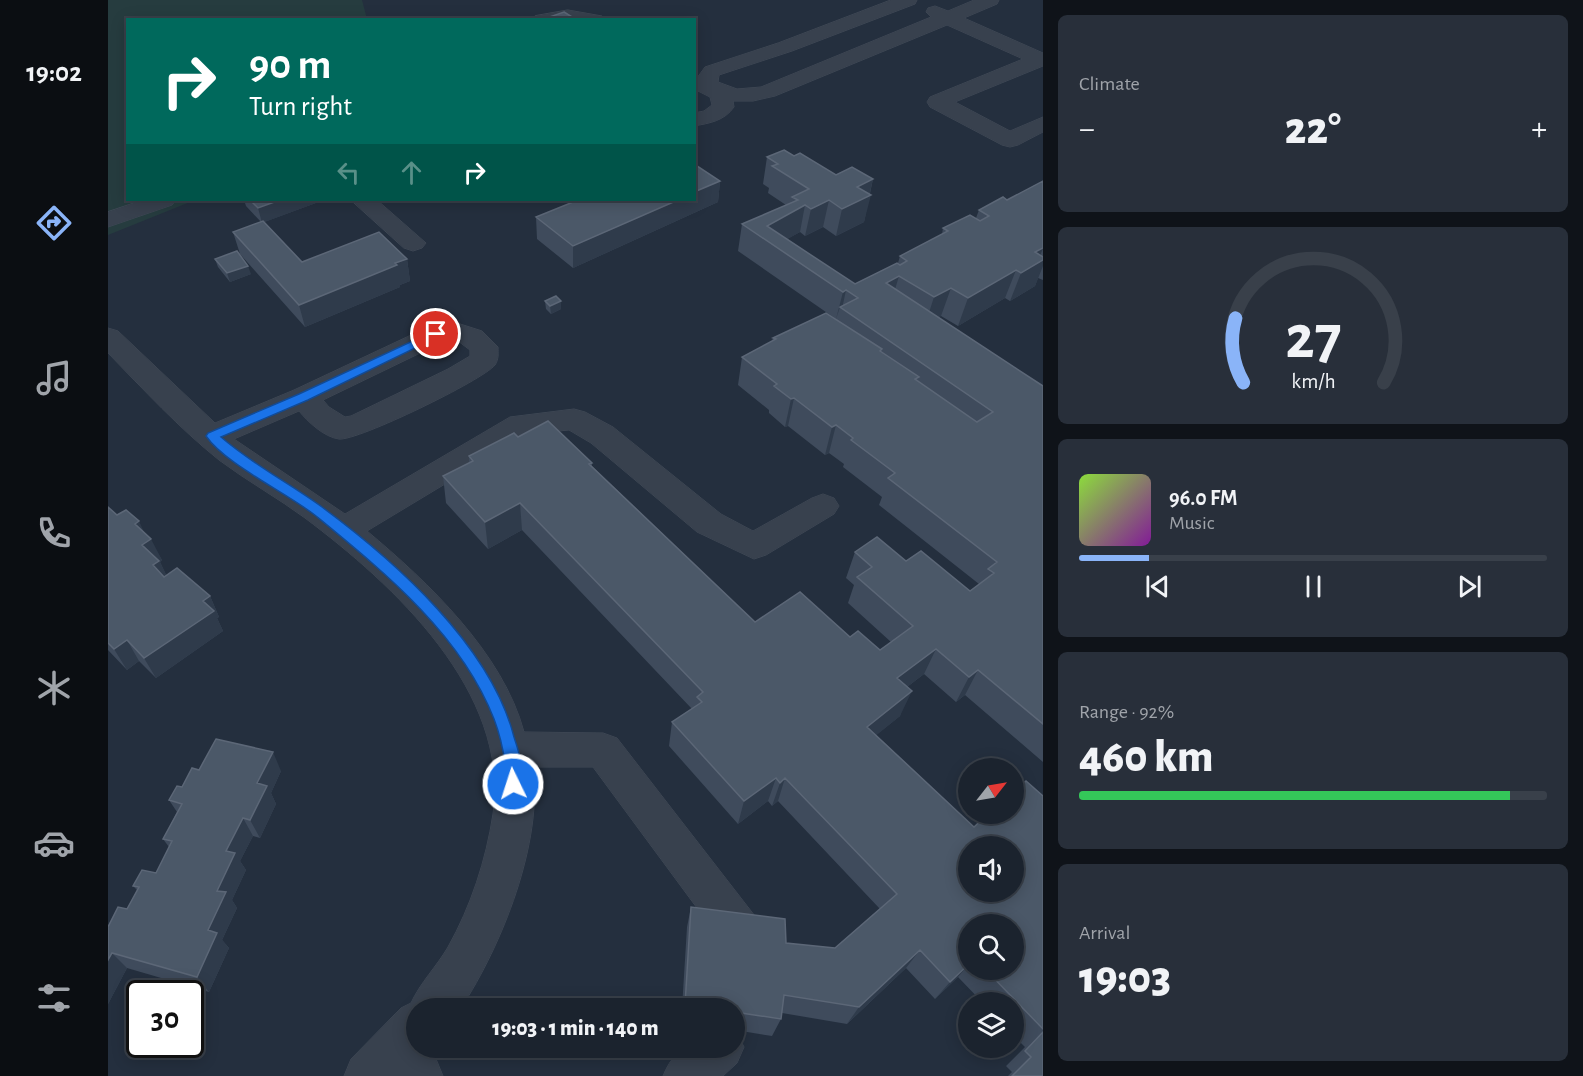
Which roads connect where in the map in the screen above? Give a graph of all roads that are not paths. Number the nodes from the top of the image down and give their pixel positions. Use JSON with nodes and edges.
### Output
{"nodes":[{"id":1,"x":907,"y":0,"type":"edge"},
{"id":2,"x":990,"y":0,"type":"edge"},
{"id":3,"x":948,"y":17,"type":"junction"},
{"id":4,"x":555,"y":18,"type":"edge"},
{"id":5,"x":582,"y":18,"type":"edge"},
{"id":6,"x":1041,"y":59,"type":"edge"},
{"id":7,"x":703,"y":79,"type":"edge"},
{"id":8,"x":696,"y":120,"type":"edge"},
{"id":9,"x":1043,"y":124,"type":"edge"},
{"id":10,"x":161,"y":201,"type":"edge"},
{"id":11,"x":364,"y":201,"type":"edge"},
{"id":12,"x":108,"y":220,"type":"edge"},
{"id":13,"x":413,"y":243,"type":"dead end"},
{"id":14,"x":108,"y":337,"type":"edge"},
{"id":15,"x":304,"y":397,"type":"junction"},
{"id":16,"x":212,"y":436,"type":"junction"},
{"id":17,"x":824,"y":506,"type":"dead end"},
{"id":18,"x":342,"y":531,"type":"junction"},
{"id":19,"x":510,"y":749,"type":"junction"},
{"id":20,"x":743,"y":935,"type":"edge"},
{"id":21,"x":439,"y":998,"type":"edge"},
{"id":22,"x":708,"y":1058,"type":"edge"},
{"id":23,"x":687,"y":1076,"type":"edge"}],
"edges":[{"from":1,"to":3,"type":"street"},
{"from":1,"to":7,"type":"street"},
{"from":2,"to":3,"type":"street"},
{"from":3,"to":6,"type":"street"},
{"from":3,"to":7,"type":"street"},
{"from":4,"to":5,"type":"street"},
{"from":6,"to":9,"type":"street"},
{"from":7,"to":8,"type":"street"},
{"from":10,"to":12,"type":"street"},
{"from":11,"to":13,"type":"street"},
{"from":14,"to":16,"type":"street"},
{"from":15,"to":15,"type":"street"},
{"from":15,"to":16,"type":"street"},
{"from":16,"to":18,"type":"street"},
{"from":17,"to":18,"type":"street"},
{"from":18,"to":19,"type":"street"},
{"from":19,"to":20,"type":"street"},
{"from":19,"to":21,"type":"street"},
{"from":22,"to":23,"type":"street"}]}
